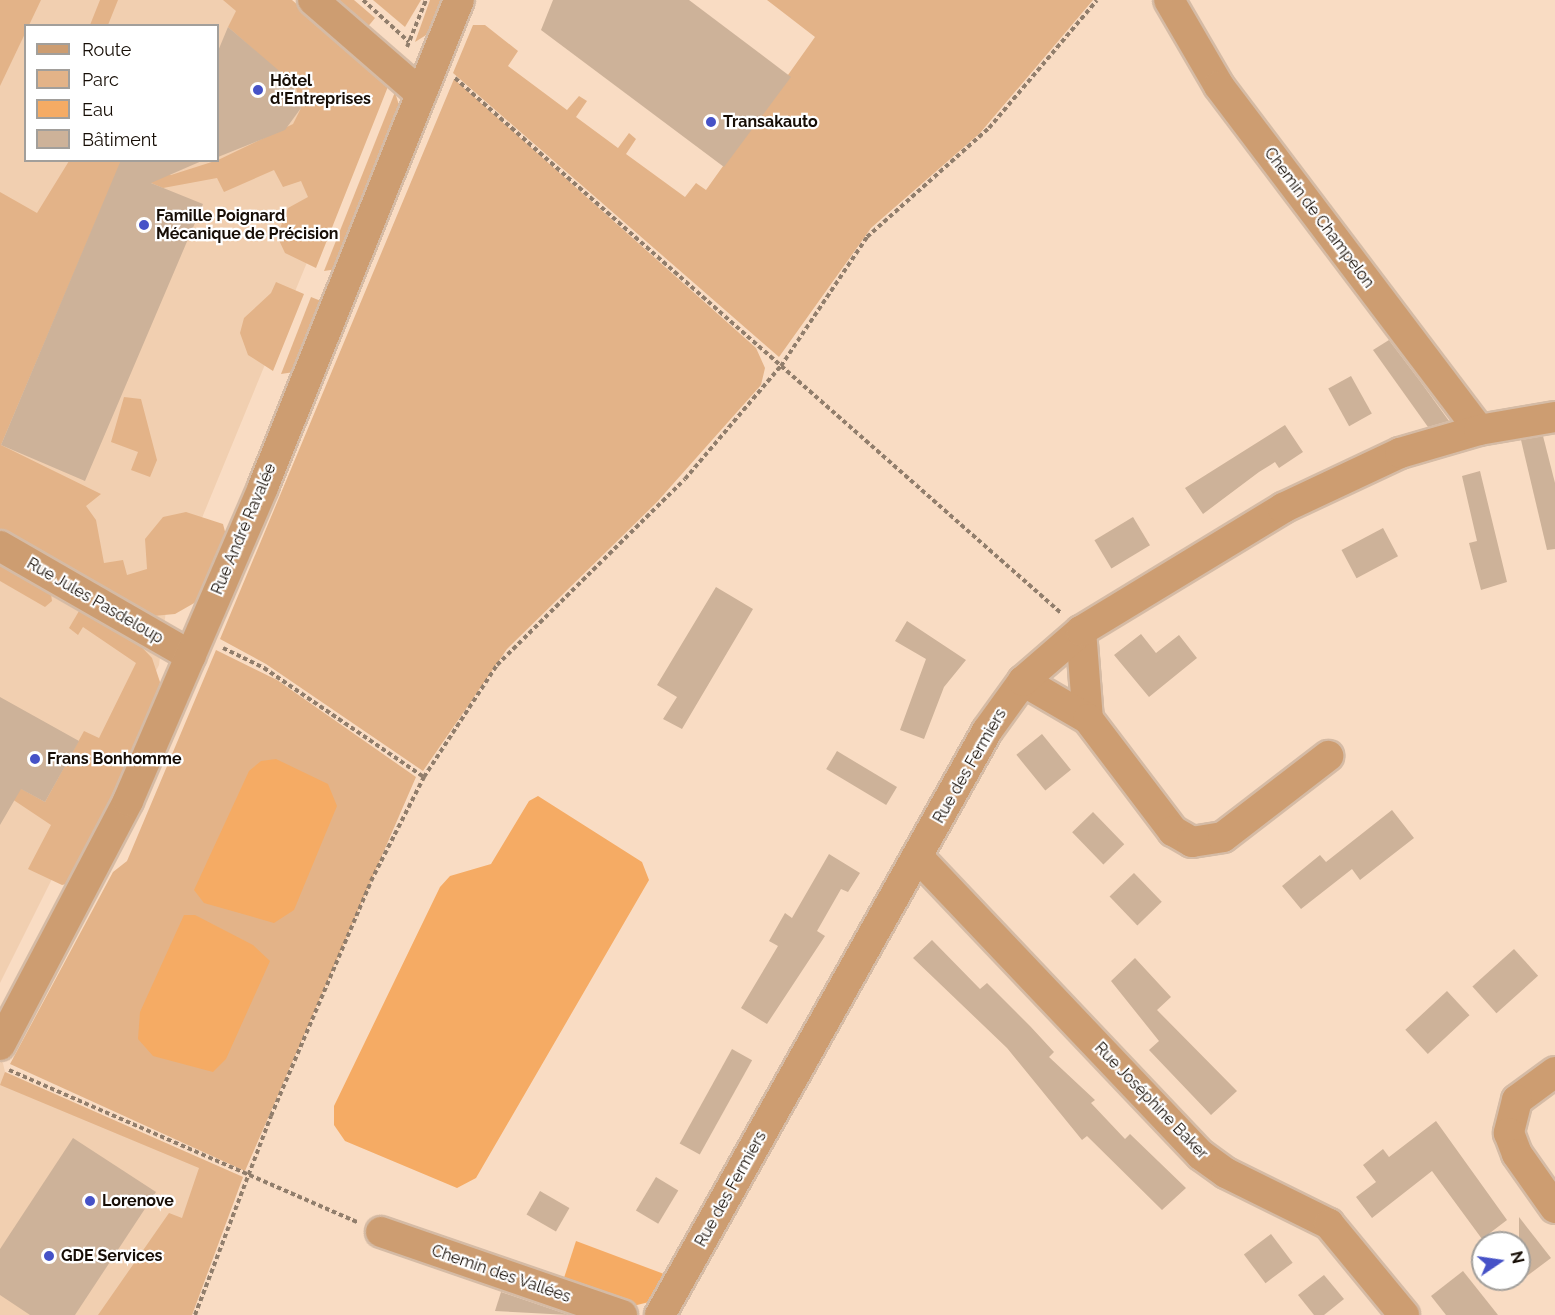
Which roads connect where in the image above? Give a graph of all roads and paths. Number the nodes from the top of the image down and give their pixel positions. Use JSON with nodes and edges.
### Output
{"nodes":[{"id":1,"x":313,"y":0,"type":"edge"},
{"id":2,"x":363,"y":0,"type":"edge"},
{"id":3,"x":459,"y":0,"type":"edge"},
{"id":4,"x":1097,"y":0,"type":"edge"},
{"id":5,"x":1169,"y":0,"type":"edge"},
{"id":6,"x":409,"y":42,"type":"dead end"},
{"id":7,"x":435,"y":60,"type":"junction"},
{"id":8,"x":421,"y":94,"type":"junction"},
{"id":9,"x":781,"y":366,"type":"junction"},
{"id":10,"x":1555,"y":417,"type":"edge"},
{"id":11,"x":1479,"y":430,"type":"junction"},
{"id":12,"x":0,"y":546,"type":"edge"},
{"id":13,"x":1081,"y":631,"type":"junction"},
{"id":14,"x":195,"y":646,"type":"junction"},
{"id":15,"x":1023,"y":681,"type":"junction"},
{"id":16,"x":1088,"y":719,"type":"junction"},
{"id":17,"x":1328,"y":756,"type":"dead end"},
{"id":18,"x":424,"y":777,"type":"junction"},
{"id":19,"x":918,"y":857,"type":"junction"},
{"id":20,"x":0,"y":1045,"type":"edge"},
{"id":21,"x":0,"y":1066,"type":"edge"},
{"id":22,"x":1555,"y":1072,"type":"edge"},
{"id":23,"x":247,"y":1176,"type":"junction"},
{"id":24,"x":1555,"y":1208,"type":"edge"},
{"id":25,"x":381,"y":1232,"type":"joint"},
{"id":26,"x":195,"y":1315,"type":"edge"},
{"id":27,"x":622,"y":1315,"type":"edge"},
{"id":28,"x":660,"y":1315,"type":"edge"},
{"id":29,"x":1404,"y":1315,"type":"edge"}],
"edges":[{"from":1,"to":8,"type":"street"},
{"from":2,"to":6,"type":"path"},
{"from":3,"to":7,"type":"street","name":"Rue André Ravalée"},
{"from":4,"to":9,"type":"path"},
{"from":5,"to":11,"type":"street","name":"Chemin de Champelon"},
{"from":7,"to":8,"type":"street","name":"Rue André Ravalée"},
{"from":7,"to":9,"type":"path"},
{"from":8,"to":14,"type":"street","name":"Rue André Ravalée"},
{"from":9,"to":13,"type":"path"},
{"from":9,"to":18,"type":"path"},
{"from":10,"to":11,"type":"street","name":"Rue des Fermiers"},
{"from":11,"to":13,"type":"street","name":"Rue des Fermiers"},
{"from":12,"to":14,"type":"street","name":"Rue Jules Pasdeloup"},
{"from":13,"to":15,"type":"street","name":"Rue des Fermiers"},
{"from":13,"to":16,"type":"street"},
{"from":14,"to":18,"type":"path"},
{"from":14,"to":20,"type":"street","name":"Rue André Ravalée"},
{"from":15,"to":16,"type":"street"},
{"from":15,"to":19,"type":"street","name":"Rue des Fermiers"},
{"from":16,"to":17,"type":"street"},
{"from":18,"to":23,"type":"path"},
{"from":19,"to":28,"type":"street","name":"Rue des Fermiers"},
{"from":19,"to":29,"type":"street","name":"Rue Joséphine Baker"},
{"from":21,"to":23,"type":"path"},
{"from":22,"to":24,"type":"street"},
{"from":23,"to":25,"type":"path"},
{"from":23,"to":26,"type":"path"},
{"from":25,"to":27,"type":"street","name":"Chemin des Vallées"}]}
